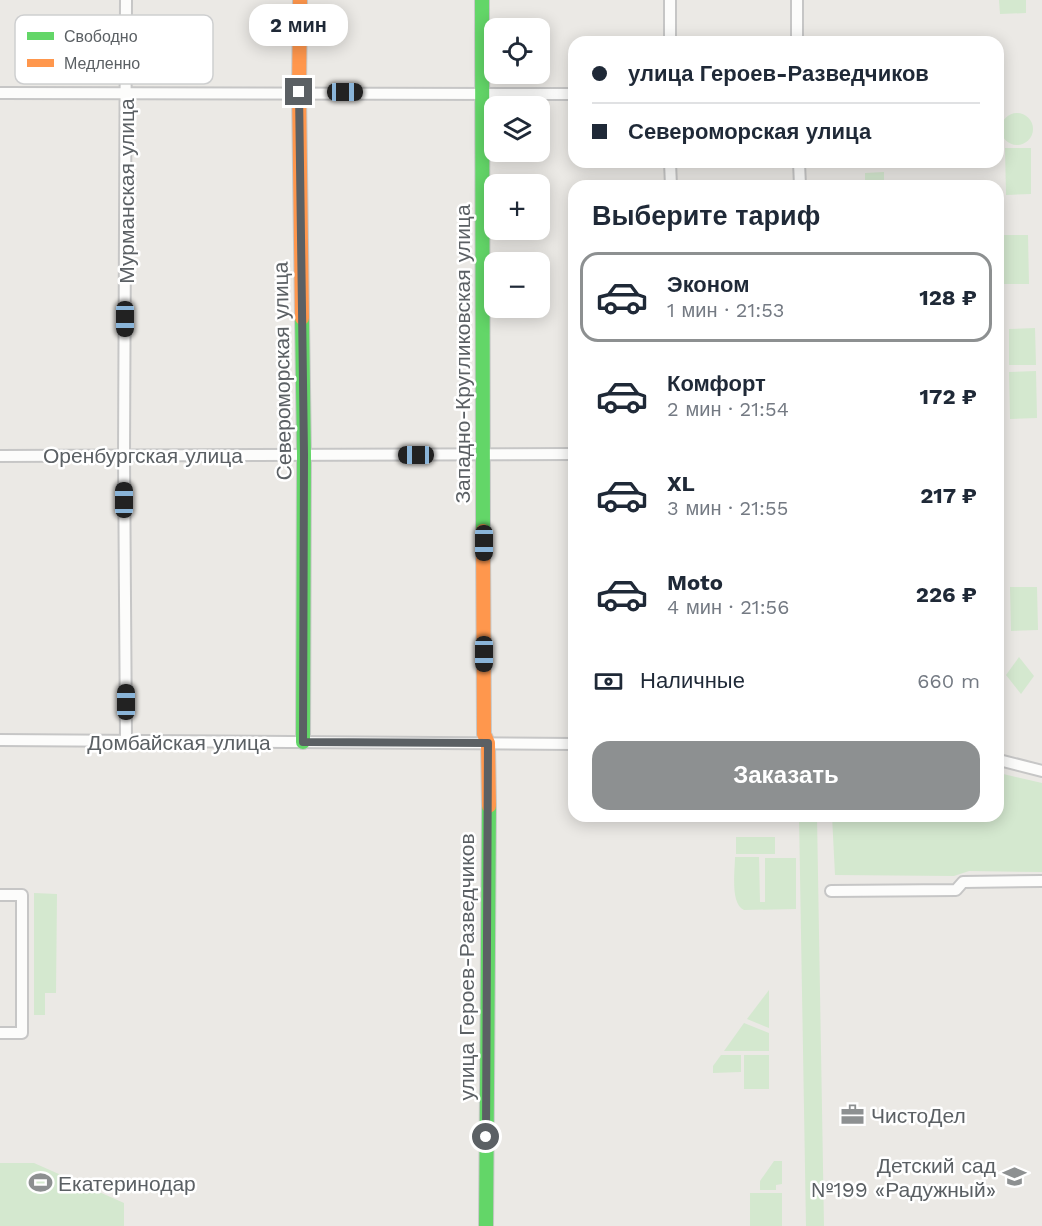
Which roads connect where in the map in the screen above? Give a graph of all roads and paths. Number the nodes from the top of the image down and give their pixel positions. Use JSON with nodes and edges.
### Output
{"nodes":[{"id":1,"x":126,"y":0,"type":"edge"},
{"id":2,"x":300,"y":0,"type":"edge"},
{"id":3,"x":482,"y":0,"type":"edge"},
{"id":4,"x":670,"y":0,"type":"edge"},
{"id":5,"x":797,"y":0,"type":"edge"},
{"id":6,"x":126,"y":15,"type":"edge"},
{"id":7,"x":670,"y":36,"type":"edge"},
{"id":8,"x":797,"y":36,"type":"edge"},
{"id":9,"x":127,"y":84,"type":"edge"},
{"id":10,"x":127,"y":92,"type":"junction"},
{"id":11,"x":299,"y":92,"type":"junction"},
{"id":12,"x":0,"y":93,"type":"edge"},
{"id":13,"x":483,"y":93,"type":"junction"},
{"id":14,"x":568,"y":94,"type":"edge"},
{"id":15,"x":568,"y":454,"type":"edge"},
{"id":16,"x":304,"y":455,"type":"junction"},
{"id":17,"x":483,"y":455,"type":"junction"},
{"id":18,"x":0,"y":456,"type":"edge"},
{"id":19,"x":124,"y":456,"type":"junction"},
{"id":20,"x":0,"y":740,"type":"edge"},
{"id":21,"x":126,"y":741,"type":"junction"},
{"id":22,"x":303,"y":742,"type":"junction"},
{"id":23,"x":488,"y":743,"type":"junction"},
{"id":24,"x":568,"y":744,"type":"edge"},
{"id":25,"x":1004,"y":761,"type":"edge"},
{"id":26,"x":1042,"y":771,"type":"edge"},
{"id":27,"x":1042,"y":881,"type":"edge"},
{"id":28,"x":831,"y":891,"type":"dead end"},
{"id":29,"x":0,"y":895,"type":"edge"},
{"id":30,"x":0,"y":1033,"type":"edge"},
{"id":31,"x":486,"y":1226,"type":"edge"}],
"edges":[{"from":1,"to":6,"type":"street","name":"Мурманская улица"},
{"from":2,"to":11,"type":"street","name":"Североморская улица"},
{"from":3,"to":13,"type":"street","name":"Западно-Кругликовская улица"},
{"from":4,"to":7,"type":"street"},
{"from":5,"to":8,"type":"street"},
{"from":9,"to":10,"type":"street","name":"Мурманская улица"},
{"from":10,"to":11,"type":"street"},
{"from":10,"to":12,"type":"street"},
{"from":10,"to":19,"type":"street","name":"Мурманская улица"},
{"from":11,"to":13,"type":"street"},
{"from":11,"to":16,"type":"street","name":"Североморская улица"},
{"from":13,"to":14,"type":"street"},
{"from":13,"to":17,"type":"street","name":"Западно-Кругликовская улица"},
{"from":15,"to":17,"type":"street","name":"Оренбургская улица"},
{"from":16,"to":17,"type":"street","name":"Оренбургская улица"},
{"from":16,"to":19,"type":"street","name":"Оренбургская улица"},
{"from":16,"to":22,"type":"street","name":"Североморская улица"},
{"from":17,"to":23,"type":"street","name":"Западно-Кругликовская улица"},
{"from":18,"to":19,"type":"street","name":"Оренбургская улица"},
{"from":19,"to":21,"type":"street","name":"Мурманская улица"},
{"from":20,"to":21,"type":"street","name":"Домбайская улица"},
{"from":21,"to":22,"type":"street","name":"Домбайская улица"},
{"from":22,"to":23,"type":"street","name":"Домбайская улица"},
{"from":23,"to":24,"type":"street","name":"Домбайская улица"},
{"from":23,"to":31,"type":"street","name":"улица Героев-Разведчиков"},
{"from":25,"to":26,"type":"street"},
{"from":27,"to":28,"type":"street"},
{"from":29,"to":30,"type":"street"}]}
